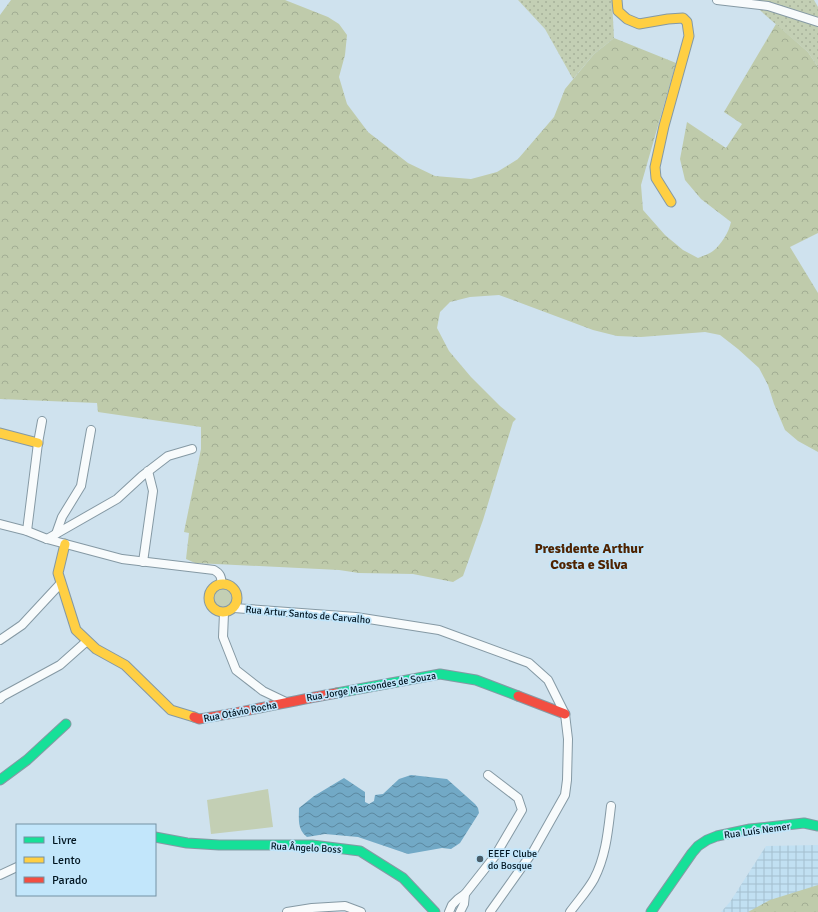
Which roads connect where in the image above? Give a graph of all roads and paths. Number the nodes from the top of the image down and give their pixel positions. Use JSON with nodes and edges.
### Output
{"nodes":[{"id":1,"x":618,"y":0,"type":"edge"},
{"id":2,"x":717,"y":0,"type":"edge"},
{"id":3,"x":818,"y":22,"type":"edge"},
{"id":4,"x":671,"y":202,"type":"dead end"},
{"id":5,"x":42,"y":421,"type":"dead end"},
{"id":6,"x":92,"y":430,"type":"dead end"},
{"id":7,"x":0,"y":433,"type":"edge"},
{"id":8,"x":38,"y":443,"type":"junction"},
{"id":9,"x":192,"y":449,"type":"dead end"},
{"id":10,"x":148,"y":471,"type":"junction"},
{"id":11,"x":0,"y":524,"type":"edge"},
{"id":12,"x":27,"y":531,"type":"junction"},
{"id":13,"x":56,"y":534,"type":"junction"},
{"id":14,"x":47,"y":539,"type":"junction"},
{"id":15,"x":65,"y":544,"type":"junction"},
{"id":16,"x":143,"y":562,"type":"junction"},
{"id":17,"x":61,"y":583,"type":"junction"},
{"id":18,"x":222,"y":584,"type":"junction"},
{"id":19,"x":234,"y":608,"type":"junction"},
{"id":20,"x":224,"y":612,"type":"junction"},
{"id":21,"x":0,"y":640,"type":"edge"},
{"id":22,"x":87,"y":641,"type":"junction"},
{"id":23,"x":0,"y":699,"type":"edge"},
{"id":24,"x":286,"y":702,"type":"junction"},
{"id":25,"x":565,"y":714,"type":"junction"},
{"id":26,"x":66,"y":724,"type":"dead end"},
{"id":27,"x":488,"y":775,"type":"dead end"},
{"id":28,"x":0,"y":780,"type":"edge"},
{"id":29,"x":611,"y":806,"type":"dead end"},
{"id":30,"x":818,"y":826,"type":"edge"},
{"id":31,"x":156,"y":837,"type":"edge"},
{"id":32,"x":16,"y":867,"type":"edge"},
{"id":33,"x":0,"y":875,"type":"edge"},
{"id":34,"x":465,"y":894,"type":"junction"},
{"id":35,"x":287,"y":912,"type":"edge"},
{"id":36,"x":361,"y":912,"type":"edge"},
{"id":37,"x":435,"y":912,"type":"edge"},
{"id":38,"x":449,"y":912,"type":"edge"},
{"id":39,"x":460,"y":912,"type":"edge"},
{"id":40,"x":490,"y":912,"type":"edge"},
{"id":41,"x":570,"y":912,"type":"edge"},
{"id":42,"x":651,"y":912,"type":"edge"}],
"edges":[{"from":1,"to":4,"type":"street"},
{"from":2,"to":3,"type":"street"},
{"from":5,"to":8,"type":"street"},
{"from":6,"to":13,"type":"street"},
{"from":7,"to":8,"type":"street"},
{"from":8,"to":12,"type":"street"},
{"from":9,"to":10,"type":"street"},
{"from":10,"to":13,"type":"street"},
{"from":10,"to":16,"type":"street"},
{"from":11,"to":12,"type":"street"},
{"from":12,"to":14,"type":"street"},
{"from":13,"to":14,"type":"street"},
{"from":14,"to":15,"type":"street"},
{"from":15,"to":16,"type":"street"},
{"from":15,"to":17,"type":"street","name":"Rua Otávio Rocha"},
{"from":16,"to":18,"type":"street"},
{"from":17,"to":21,"type":"street"},
{"from":17,"to":22,"type":"street","name":"Rua Otávio Rocha"},
{"from":18,"to":19,"type":"street"},
{"from":18,"to":20,"type":"street"},
{"from":19,"to":20,"type":"street"},
{"from":19,"to":25,"type":"street","name":"Rua Artur Santos de Carvalho"},
{"from":20,"to":24,"type":"street"},
{"from":22,"to":23,"type":"street"},
{"from":22,"to":24,"type":"street","name":"Rua Otávio Rocha"},
{"from":24,"to":25,"type":"street","name":"Rua Jorge Marcondes de Souza"},
{"from":25,"to":40,"type":"street"},
{"from":26,"to":28,"type":"street"},
{"from":27,"to":34,"type":"street"},
{"from":29,"to":41,"type":"street"},
{"from":30,"to":42,"type":"street","name":"Rua Luís Nemer"},
{"from":31,"to":37,"type":"street","name":"Rua Ângelo Boss"},
{"from":32,"to":33,"type":"street"},
{"from":34,"to":38,"type":"street"},
{"from":34,"to":39,"type":"street"},
{"from":35,"to":36,"type":"street"}]}
